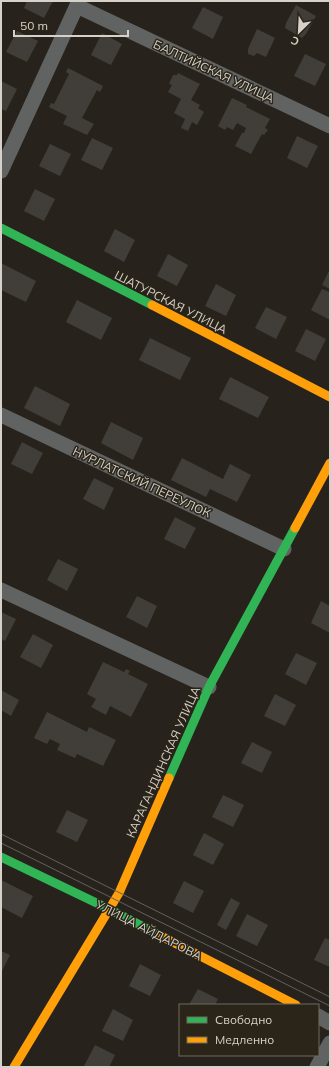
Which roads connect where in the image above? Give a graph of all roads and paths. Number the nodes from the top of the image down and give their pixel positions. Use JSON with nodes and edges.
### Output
{"nodes":[{"id":1,"x":78,"y":3,"type":"edge"},
{"id":2,"x":330,"y":126,"type":"edge"},
{"id":3,"x":1,"y":171,"type":"edge"},
{"id":4,"x":1,"y":228,"type":"edge"},
{"id":5,"x":330,"y":397,"type":"edge"},
{"id":6,"x":1,"y":416,"type":"edge"},
{"id":7,"x":330,"y":463,"type":"edge"},
{"id":8,"x":284,"y":549,"type":"junction"},
{"id":9,"x":1,"y":590,"type":"edge"},
{"id":10,"x":209,"y":687,"type":"junction"},
{"id":11,"x":1,"y":857,"type":"edge"},
{"id":12,"x":109,"y":909,"type":"junction"},
{"id":13,"x":294,"y":1004,"type":"edge"},
{"id":14,"x":319,"y":1016,"type":"edge"},
{"id":15,"x":330,"y":1022,"type":"edge"},
{"id":16,"x":330,"y":1043,"type":"edge"},
{"id":17,"x":14,"y":1067,"type":"edge"},
{"id":18,"x":317,"y":1067,"type":"edge"}],
"edges":[{"from":1,"to":2,"type":"street","name":"БАЛТИЙСКАЯ УЛИЦА"},
{"from":1,"to":3,"type":"street"},
{"from":4,"to":5,"type":"street","name":"ШАТУРСКАЯ УЛИЦА"},
{"from":6,"to":8,"type":"street","name":"НУРЛАТСКИЙ ПЕРЕУЛОК"},
{"from":7,"to":8,"type":"street","name":"КАРАГАНДИНСКАЯ УЛИЦА"},
{"from":8,"to":10,"type":"street","name":"КАРАГАНДИНСКАЯ УЛИЦА"},
{"from":9,"to":10,"type":"street"},
{"from":10,"to":12,"type":"street","name":"КАРАГАНДИНСКАЯ УЛИЦА"},
{"from":11,"to":12,"type":"street","name":"УЛИЦА АЙДАРОВА"},
{"from":12,"to":13,"type":"street","name":"УЛИЦА АЙДАРОВА"},
{"from":12,"to":17,"type":"street","name":"КАРАГАНДИНСКАЯ УЛИЦА"},
{"from":14,"to":15,"type":"street"},
{"from":16,"to":18,"type":"street"}]}
